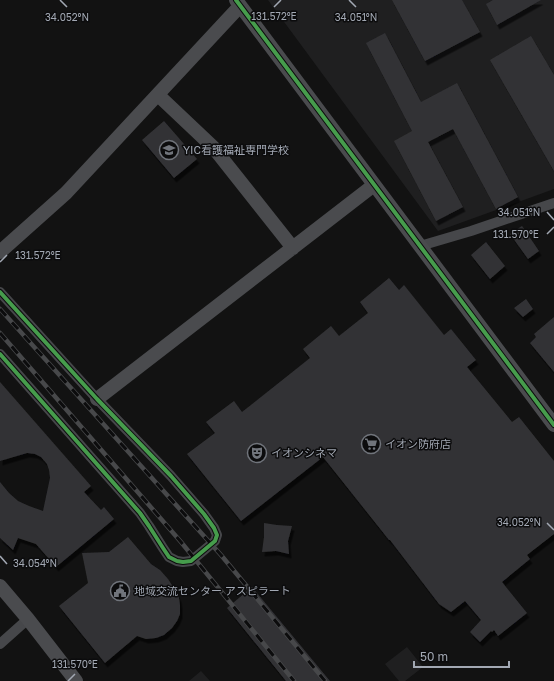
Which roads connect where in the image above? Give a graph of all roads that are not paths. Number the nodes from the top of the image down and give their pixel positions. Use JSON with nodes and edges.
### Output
{"nodes":[{"id":1,"x":240,"y":2,"type":"edge"},
{"id":2,"x":158,"y":95,"type":"junction"},
{"id":3,"x":374,"y":185,"type":"junction"},
{"id":4,"x":554,"y":203,"type":"edge"},
{"id":5,"x":420,"y":246,"type":"junction"},
{"id":6,"x":294,"y":248,"type":"junction"},
{"id":7,"x":0,"y":252,"type":"edge"},
{"id":8,"x":0,"y":292,"type":"edge"},
{"id":9,"x":0,"y":354,"type":"edge"},
{"id":10,"x":97,"y":399,"type":"junction"},
{"id":11,"x":554,"y":425,"type":"edge"},
{"id":12,"x":0,"y":586,"type":"edge"},
{"id":13,"x":28,"y":619,"type":"junction"},
{"id":14,"x":0,"y":644,"type":"edge"},
{"id":15,"x":76,"y":681,"type":"edge"}],
"edges":[{"from":1,"to":2,"type":"street"},
{"from":1,"to":3,"type":"street"},
{"from":2,"to":6,"type":"street"},
{"from":2,"to":7,"type":"street"},
{"from":3,"to":5,"type":"street"},
{"from":3,"to":6,"type":"street"},
{"from":4,"to":5,"type":"street"},
{"from":5,"to":11,"type":"street"},
{"from":6,"to":10,"type":"street"},
{"from":8,"to":10,"type":"street"},
{"from":9,"to":10,"type":"street"},
{"from":12,"to":13,"type":"street"},
{"from":13,"to":14,"type":"street"},
{"from":13,"to":15,"type":"street"}]}
